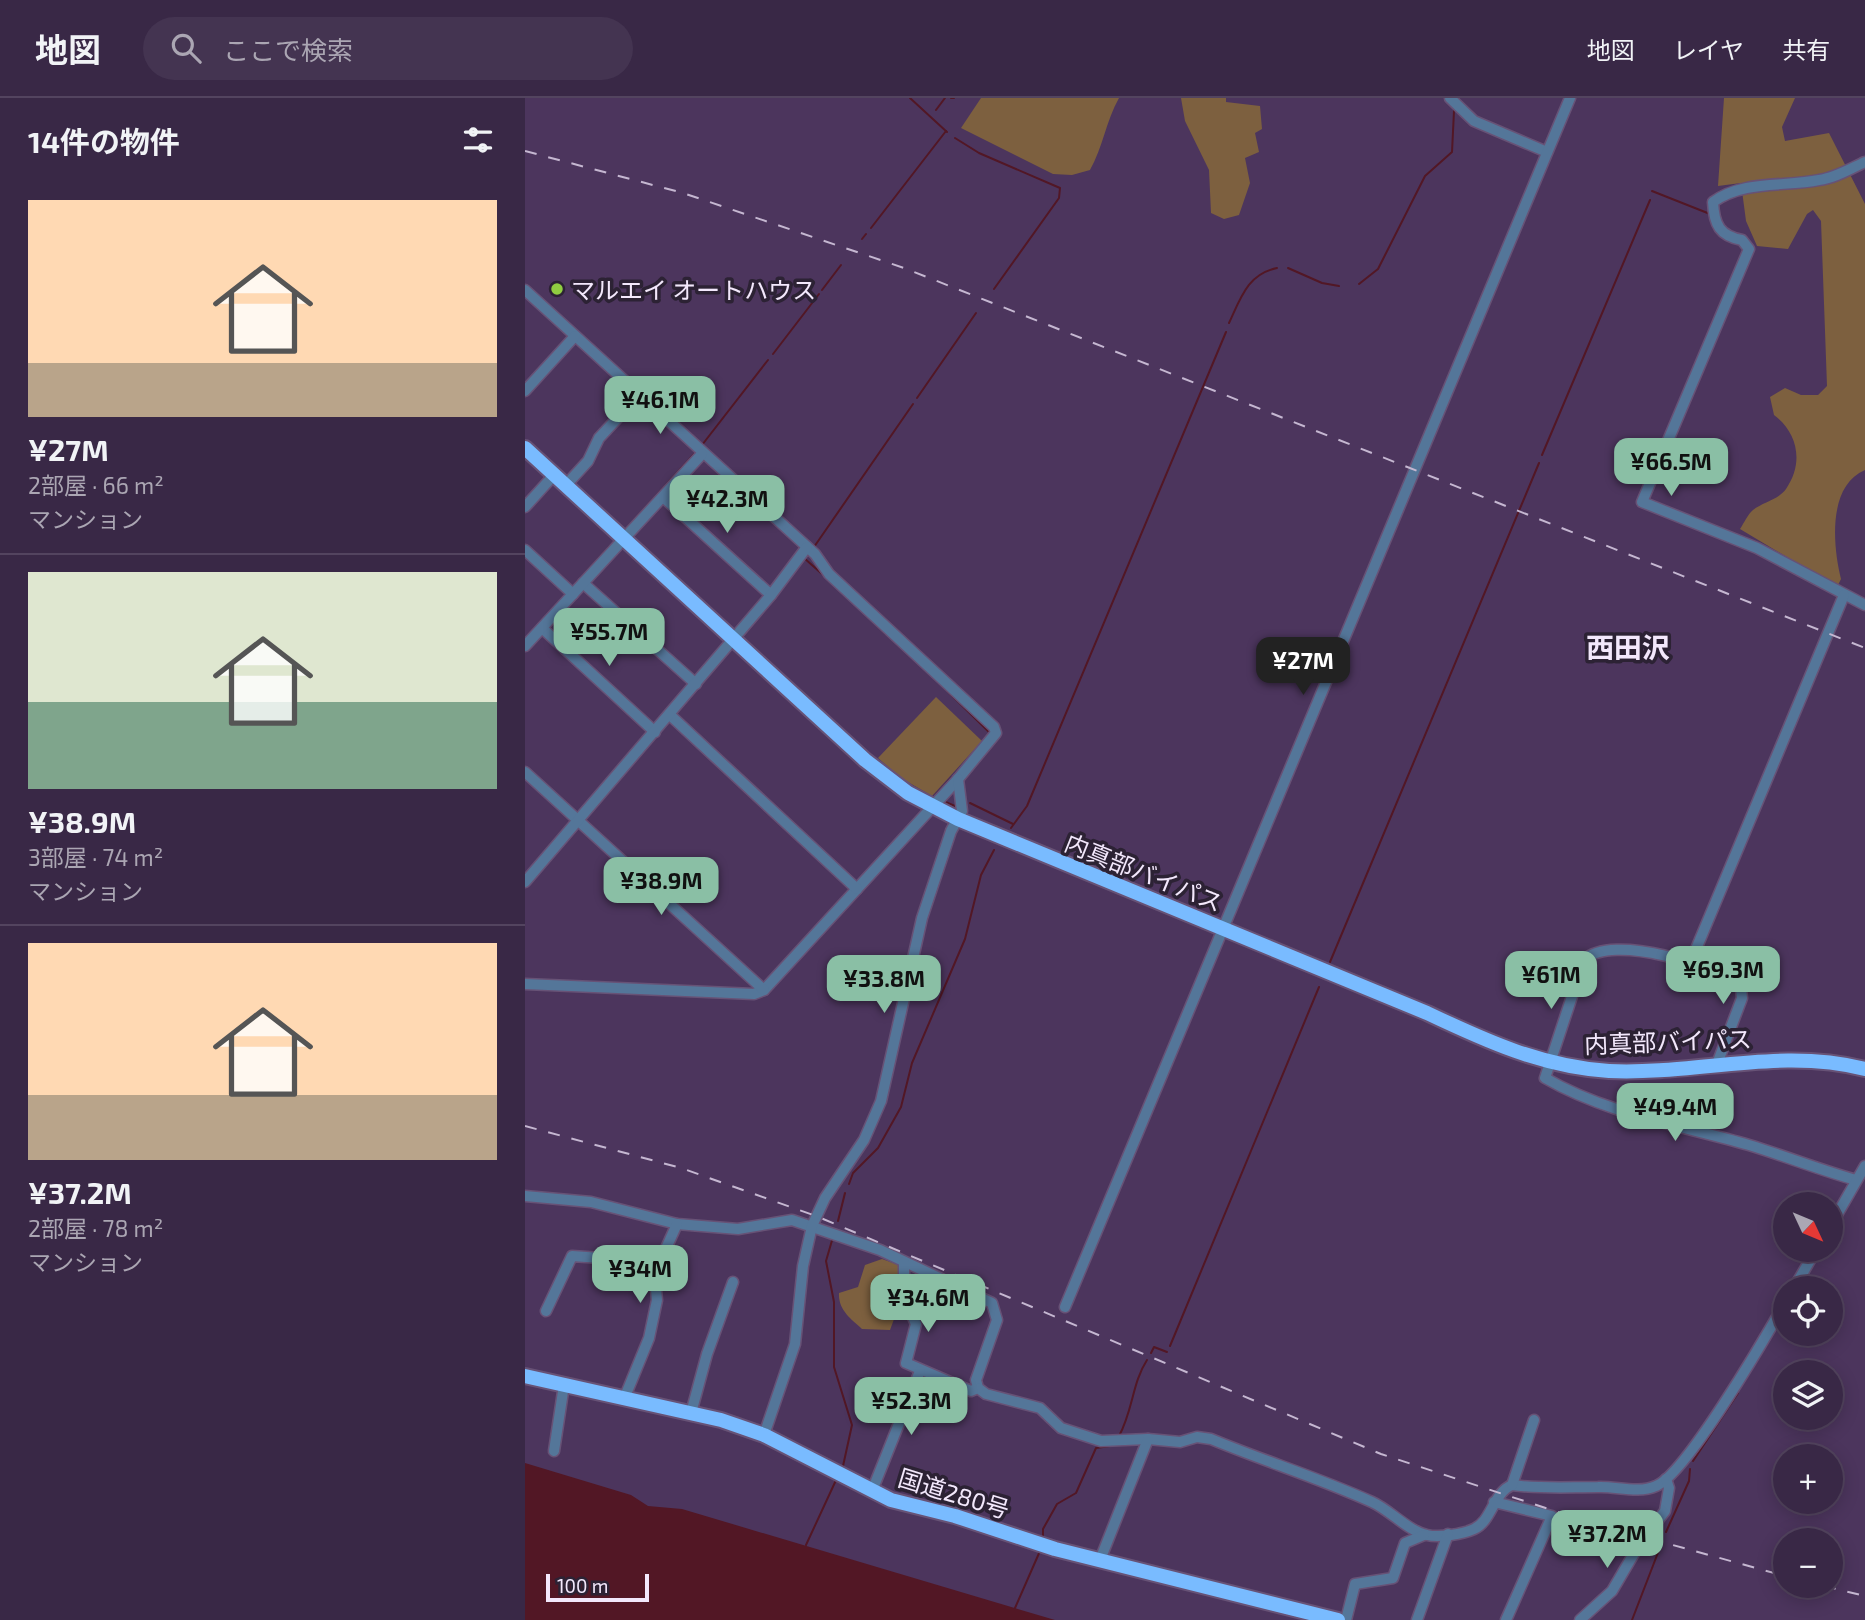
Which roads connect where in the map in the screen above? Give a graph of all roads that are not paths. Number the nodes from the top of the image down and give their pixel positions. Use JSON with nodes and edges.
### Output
{"nodes":[{"id":1,"x":1450,"y":98,"type":"edge"},
{"id":2,"x":1570,"y":98,"type":"edge"},
{"id":3,"x":1547,"y":152,"type":"junction"},
{"id":4,"x":1865,"y":162,"type":"edge"},
{"id":5,"x":525,"y":290,"type":"edge"},
{"id":6,"x":575,"y":336,"type":"junction"},
{"id":7,"x":525,"y":391,"type":"edge"},
{"id":8,"x":639,"y":395,"type":"junction"},
{"id":9,"x":525,"y":448,"type":"edge"},
{"id":10,"x":702,"y":454,"type":"junction"},
{"id":11,"x":554,"y":475,"type":"junction"},
{"id":12,"x":566,"y":485,"type":"junction"},
{"id":13,"x":663,"y":497,"type":"junction"},
{"id":14,"x":525,"y":507,"type":"edge"},
{"id":15,"x":624,"y":539,"type":"junction"},
{"id":16,"x":807,"y":547,"type":"junction"},
{"id":17,"x":525,"y":550,"type":"edge"},
{"id":18,"x":583,"y":583,"type":"junction"},
{"id":19,"x":573,"y":594,"type":"junction"},
{"id":20,"x":771,"y":595,"type":"junction"},
{"id":21,"x":1844,"y":595,"type":"junction"},
{"id":22,"x":1864,"y":602,"type":"edge"},
{"id":23,"x":542,"y":628,"type":"junction"},
{"id":24,"x":734,"y":639,"type":"junction"},
{"id":25,"x":525,"y":646,"type":"edge"},
{"id":26,"x":696,"y":684,"type":"junction"},
{"id":27,"x":670,"y":715,"type":"junction"},
{"id":28,"x":655,"y":732,"type":"junction"},
{"id":29,"x":525,"y":772,"type":"edge"},
{"id":30,"x":958,"y":779,"type":"junction"},
{"id":31,"x":932,"y":807,"type":"junction"},
{"id":32,"x":958,"y":819,"type":"junction"},
{"id":33,"x":578,"y":821,"type":"junction"},
{"id":34,"x":525,"y":882,"type":"edge"},
{"id":35,"x":857,"y":888,"type":"junction"},
{"id":36,"x":1223,"y":929,"type":"junction"},
{"id":37,"x":1691,"y":961,"type":"junction"},
{"id":38,"x":525,"y":984,"type":"edge"},
{"id":39,"x":764,"y":990,"type":"junction"},
{"id":40,"x":1550,"y":1063,"type":"junction"},
{"id":41,"x":1717,"y":1065,"type":"junction"},
{"id":42,"x":1865,"y":1069,"type":"edge"},
{"id":43,"x":1865,"y":1166,"type":"edge"},
{"id":44,"x":1856,"y":1180,"type":"junction"},
{"id":45,"x":527,"y":1198,"type":"edge"},
{"id":46,"x":1843,"y":1203,"type":"edge"},
{"id":47,"x":677,"y":1224,"type":"junction"},
{"id":48,"x":812,"y":1226,"type":"junction"},
{"id":49,"x":659,"y":1262,"type":"junction"},
{"id":50,"x":904,"y":1262,"type":"junction"},
{"id":51,"x":733,"y":1282,"type":"dead end"},
{"id":52,"x":1065,"y":1307,"type":"dead end"},
{"id":53,"x":546,"y":1311,"type":"dead end"},
{"id":54,"x":1773,"y":1322,"type":"edge"},
{"id":55,"x":920,"y":1371,"type":"junction"},
{"id":56,"x":525,"y":1376,"type":"edge"},
{"id":57,"x":564,"y":1385,"type":"junction"},
{"id":58,"x":978,"y":1388,"type":"junction"},
{"id":59,"x":624,"y":1399,"type":"junction"},
{"id":60,"x":691,"y":1413,"type":"junction"},
{"id":61,"x":1534,"y":1420,"type":"dead end"},
{"id":62,"x":764,"y":1435,"type":"junction"},
{"id":63,"x":1148,"y":1439,"type":"junction"},
{"id":64,"x":554,"y":1451,"type":"dead end"},
{"id":65,"x":1666,"y":1479,"type":"junction"},
{"id":66,"x":1512,"y":1485,"type":"junction"},
{"id":67,"x":872,"y":1491,"type":"junction"},
{"id":68,"x":1495,"y":1502,"type":"junction"},
{"id":69,"x":1448,"y":1534,"type":"junction"},
{"id":70,"x":1424,"y":1535,"type":"junction"},
{"id":71,"x":1100,"y":1560,"type":"junction"},
{"id":72,"x":1338,"y":1620,"type":"edge"},
{"id":73,"x":1346,"y":1620,"type":"edge"},
{"id":74,"x":1417,"y":1620,"type":"edge"},
{"id":75,"x":1506,"y":1620,"type":"edge"},
{"id":76,"x":1580,"y":1620,"type":"edge"}],
"edges":[{"from":1,"to":3,"type":"street"},
{"from":2,"to":3,"type":"street"},
{"from":3,"to":36,"type":"street"},
{"from":4,"to":21,"type":"street"},
{"from":5,"to":6,"type":"street"},
{"from":6,"to":7,"type":"street"},
{"from":6,"to":8,"type":"street"},
{"from":8,"to":10,"type":"street"},
{"from":8,"to":12,"type":"street"},
{"from":9,"to":11,"type":"highway","name":"内真部バイパス"},
{"from":10,"to":13,"type":"street"},
{"from":10,"to":16,"type":"street"},
{"from":11,"to":12,"type":"highway","name":"内真部バイパス"},
{"from":11,"to":14,"type":"street"},
{"from":12,"to":15,"type":"highway","name":"内真部バイパス"},
{"from":13,"to":15,"type":"street"},
{"from":13,"to":20,"type":"street"},
{"from":15,"to":18,"type":"street"},
{"from":15,"to":24,"type":"highway","name":"内真部バイパス"},
{"from":16,"to":20,"type":"street"},
{"from":16,"to":30,"type":"street"},
{"from":17,"to":19,"type":"street"},
{"from":18,"to":19,"type":"street"},
{"from":18,"to":26,"type":"street"},
{"from":19,"to":23,"type":"street"},
{"from":20,"to":24,"type":"street"},
{"from":21,"to":22,"type":"street"},
{"from":21,"to":37,"type":"street"},
{"from":23,"to":25,"type":"street"},
{"from":23,"to":28,"type":"street"},
{"from":24,"to":26,"type":"street"},
{"from":24,"to":31,"type":"highway","name":"内真部バイパス"},
{"from":26,"to":27,"type":"street"},
{"from":27,"to":28,"type":"street"},
{"from":27,"to":35,"type":"street"},
{"from":28,"to":33,"type":"street"},
{"from":29,"to":33,"type":"street"},
{"from":30,"to":31,"type":"street"},
{"from":30,"to":32,"type":"street"},
{"from":31,"to":32,"type":"highway","name":"内真部バイパス"},
{"from":31,"to":35,"type":"street"},
{"from":32,"to":36,"type":"highway","name":"内真部バイパス"},
{"from":32,"to":48,"type":"street"},
{"from":33,"to":34,"type":"street"},
{"from":33,"to":39,"type":"street"},
{"from":35,"to":39,"type":"street"},
{"from":36,"to":40,"type":"highway","name":"内真部バイパス"},
{"from":36,"to":52,"type":"street"},
{"from":37,"to":40,"type":"street"},
{"from":37,"to":41,"type":"street"},
{"from":38,"to":39,"type":"street"},
{"from":40,"to":41,"type":"highway","name":"内真部バイパス"},
{"from":40,"to":44,"type":"street"},
{"from":41,"to":42,"type":"highway","name":"内真部バイパス"},
{"from":43,"to":44,"type":"street"},
{"from":44,"to":46,"type":"street"},
{"from":45,"to":47,"type":"street"},
{"from":47,"to":48,"type":"street"},
{"from":47,"to":49,"type":"street"},
{"from":48,"to":50,"type":"street"},
{"from":48,"to":62,"type":"street"},
{"from":49,"to":53,"type":"street"},
{"from":49,"to":59,"type":"street"},
{"from":50,"to":55,"type":"street"},
{"from":50,"to":58,"type":"street"},
{"from":51,"to":60,"type":"street"},
{"from":54,"to":65,"type":"street"},
{"from":55,"to":58,"type":"street"},
{"from":55,"to":67,"type":"street"},
{"from":56,"to":57,"type":"highway","name":"国道280号"},
{"from":57,"to":59,"type":"highway","name":"国道280号"},
{"from":57,"to":64,"type":"street"},
{"from":58,"to":63,"type":"street"},
{"from":59,"to":60,"type":"highway","name":"国道280号"},
{"from":60,"to":62,"type":"highway","name":"国道280号"},
{"from":61,"to":66,"type":"street"},
{"from":62,"to":67,"type":"highway","name":"国道280号"},
{"from":63,"to":70,"type":"street"},
{"from":63,"to":71,"type":"street"},
{"from":65,"to":66,"type":"street"},
{"from":65,"to":76,"type":"street"},
{"from":66,"to":68,"type":"street"},
{"from":67,"to":71,"type":"highway","name":"国道280号"},
{"from":68,"to":69,"type":"street"},
{"from":68,"to":75,"type":"street"},
{"from":69,"to":70,"type":"street"},
{"from":69,"to":74,"type":"street"},
{"from":70,"to":73,"type":"street"},
{"from":71,"to":72,"type":"highway","name":"国道280号"}]}
